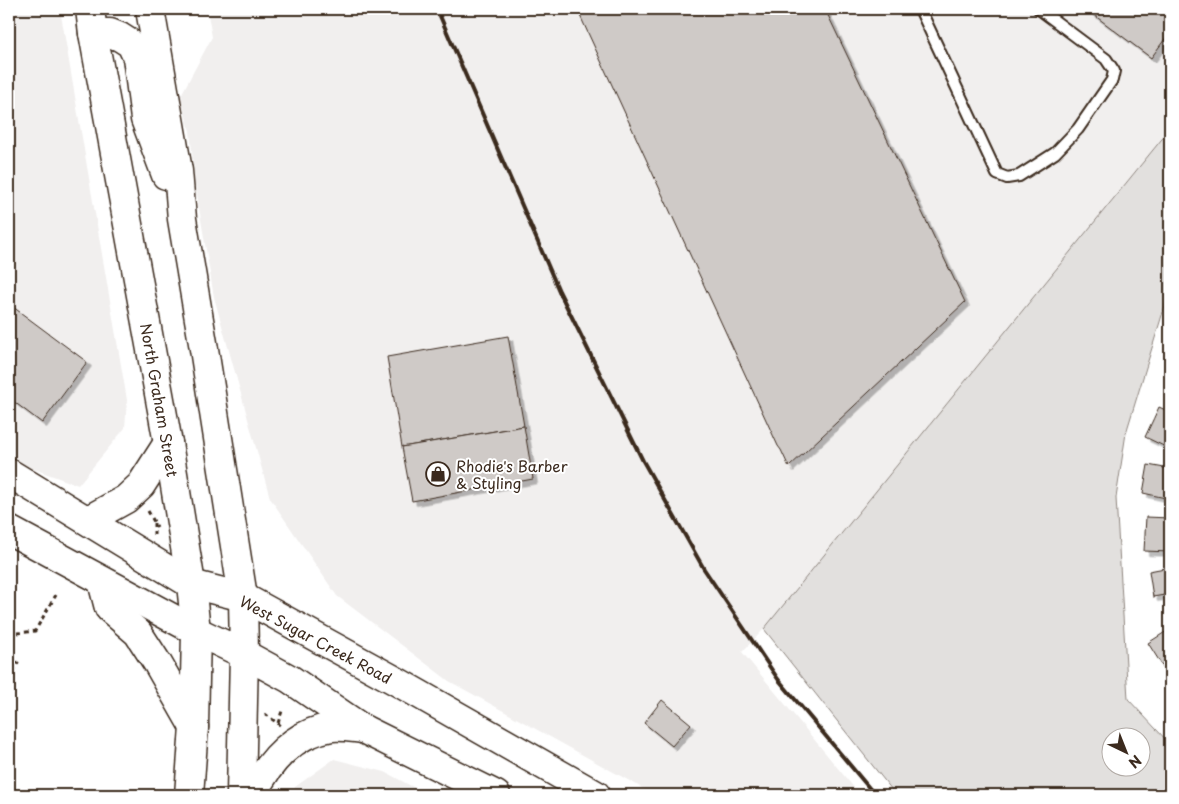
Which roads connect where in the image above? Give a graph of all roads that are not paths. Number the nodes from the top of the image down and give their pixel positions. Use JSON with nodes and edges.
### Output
{"nodes":[{"id":1,"x":920,"y":9,"type":"edge"},
{"id":2,"x":1039,"y":9,"type":"edge"},
{"id":3,"x":147,"y":15,"type":"edge"},
{"id":4,"x":91,"y":21,"type":"edge"},
{"id":5,"x":182,"y":219,"type":"junction"},
{"id":6,"x":168,"y":443,"type":"junction"},
{"id":7,"x":9,"y":473,"type":"edge"},
{"id":8,"x":88,"y":520,"type":"junction"},
{"id":9,"x":9,"y":530,"type":"edge"},
{"id":10,"x":102,"y":580,"type":"junction"},
{"id":11,"x":191,"y":584,"type":"junction"},
{"id":12,"x":243,"y":597,"type":"junction"},
{"id":13,"x":196,"y":631,"type":"junction"},
{"id":14,"x":244,"y":654,"type":"junction"},
{"id":15,"x":194,"y":727,"type":"junction"},
{"id":16,"x":363,"y":729,"type":"junction"},
{"id":17,"x":189,"y":795,"type":"edge"},
{"id":18,"x":241,"y":795,"type":"edge"},
{"id":19,"x":252,"y":795,"type":"edge"},
{"id":20,"x":496,"y":795,"type":"edge"},
{"id":21,"x":596,"y":795,"type":"edge"}],
"edges":[{"from":1,"to":2,"type":"lane"},
{"from":3,"to":5,"type":"main road"},
{"from":4,"to":5,"type":"main road"},
{"from":4,"to":6,"type":"main road","name":"North Graham Street"},
{"from":5,"to":12,"type":"main road"},
{"from":6,"to":8,"type":"main road"},
{"from":6,"to":11,"type":"main road","name":"North Graham Street"},
{"from":7,"to":8,"type":"main road","name":"West Sugar Creek Road"},
{"from":8,"to":11,"type":"main road","name":"West Sugar Creek Road"},
{"from":9,"to":10,"type":"main road"},
{"from":10,"to":13,"type":"main road"},
{"from":10,"to":15,"type":"main road"},
{"from":11,"to":12,"type":"main road","name":"West Sugar Creek Road"},
{"from":11,"to":13,"type":"main road","name":"North Graham Street"},
{"from":12,"to":14,"type":"main road"},
{"from":12,"to":21,"type":"main road","name":"West Sugar Creek Road"},
{"from":13,"to":14,"type":"main road"},
{"from":13,"to":15,"type":"main road","name":"North Graham Street"},
{"from":14,"to":16,"type":"main road"},
{"from":14,"to":18,"type":"main road"},
{"from":15,"to":17,"type":"main road","name":"North Graham Street"},
{"from":16,"to":19,"type":"main road"},
{"from":16,"to":20,"type":"main road"}]}
